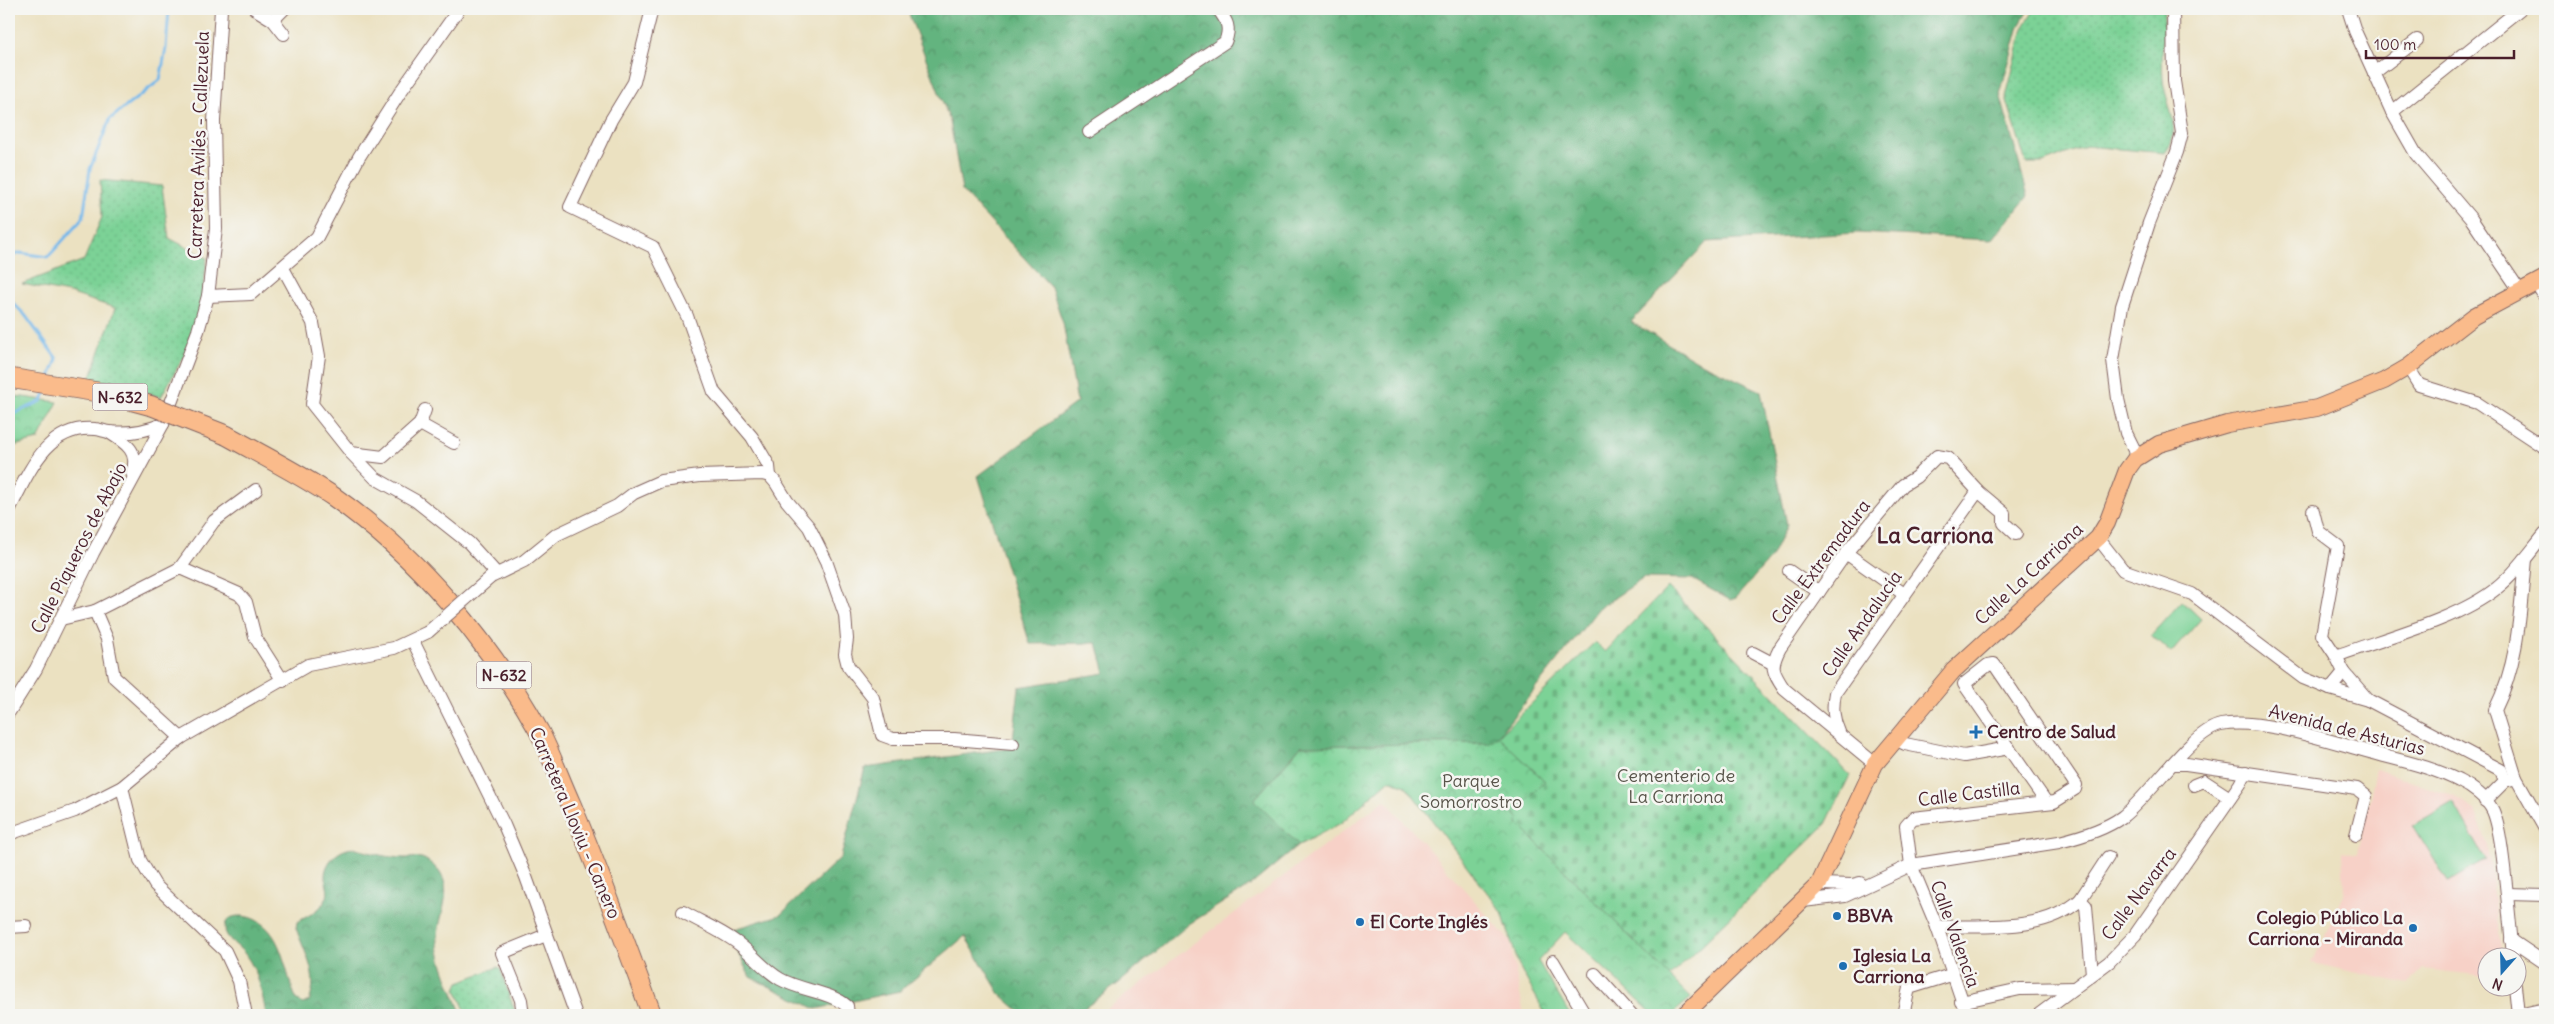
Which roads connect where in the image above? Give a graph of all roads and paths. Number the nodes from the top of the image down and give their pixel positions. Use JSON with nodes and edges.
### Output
{"nodes":[{"id":1,"x":221,"y":9,"type":"edge"},
{"id":2,"x":255,"y":9,"type":"edge"},
{"id":3,"x":284,"y":9,"type":"edge"},
{"id":4,"x":459,"y":9,"type":"edge"},
{"id":5,"x":652,"y":9,"type":"edge"},
{"id":6,"x":1218,"y":9,"type":"edge"},
{"id":7,"x":2173,"y":9,"type":"edge"},
{"id":8,"x":2362,"y":9,"type":"edge"},
{"id":9,"x":2520,"y":9,"type":"edge"},
{"id":10,"x":2349,"y":11,"type":"edge"},
{"id":11,"x":273,"y":20,"type":"junction"},
{"id":12,"x":284,"y":34,"type":"dead end"},
{"id":13,"x":2417,"y":40,"type":"dead end"},
{"id":14,"x":2374,"y":73,"type":"junction"},
{"id":15,"x":2392,"y":112,"type":"junction"},
{"id":16,"x":1089,"y":132,"type":"dead end"},
{"id":17,"x":283,"y":268,"type":"junction"},
{"id":18,"x":2541,"y":281,"type":"edge"},
{"id":19,"x":2520,"y":291,"type":"junction"},
{"id":20,"x":208,"y":296,"type":"junction"},
{"id":21,"x":2545,"y":297,"type":"edge"},
{"id":22,"x":2408,"y":367,"type":"junction"},
{"id":23,"x":9,"y":378,"type":"edge"},
{"id":24,"x":425,"y":410,"type":"dead end"},
{"id":25,"x":163,"y":424,"type":"junction"},
{"id":26,"x":420,"y":424,"type":"junction"},
{"id":27,"x":110,"y":432,"type":"junction"},
{"id":28,"x":454,"y":442,"type":"dead end"},
{"id":29,"x":2545,"y":448,"type":"edge"},
{"id":30,"x":351,"y":453,"type":"junction"},
{"id":31,"x":2135,"y":459,"type":"junction"},
{"id":32,"x":770,"y":476,"type":"junction"},
{"id":33,"x":256,"y":490,"type":"dead end"},
{"id":34,"x":1978,"y":490,"type":"junction"},
{"id":35,"x":119,"y":503,"type":"junction"},
{"id":36,"x":9,"y":510,"type":"edge"},
{"id":37,"x":2313,"y":511,"type":"dead end"},
{"id":38,"x":2016,"y":534,"type":"dead end"},
{"id":39,"x":2545,"y":534,"type":"edge"},
{"id":40,"x":2098,"y":538,"type":"junction"},
{"id":41,"x":1846,"y":553,"type":"junction"},
{"id":42,"x":2525,"y":559,"type":"junction"},
{"id":43,"x":180,"y":568,"type":"junction"},
{"id":44,"x":1789,"y":571,"type":"dead end"},
{"id":45,"x":494,"y":575,"type":"junction"},
{"id":46,"x":2498,"y":587,"type":"junction"},
{"id":47,"x":1819,"y":592,"type":"junction"},
{"id":48,"x":1904,"y":594,"type":"junction"},
{"id":49,"x":2521,"y":595,"type":"junction"},
{"id":50,"x":94,"y":611,"type":"junction"},
{"id":51,"x":61,"y":619,"type":"junction"},
{"id":52,"x":413,"y":641,"type":"junction"},
{"id":53,"x":1753,"y":653,"type":"dead end"},
{"id":54,"x":2336,"y":656,"type":"junction"},
{"id":55,"x":1772,"y":663,"type":"junction"},
{"id":56,"x":1953,"y":671,"type":"junction"},
{"id":57,"x":2344,"y":672,"type":"junction"},
{"id":58,"x":283,"y":681,"type":"junction"},
{"id":59,"x":1964,"y":684,"type":"junction"},
{"id":60,"x":2330,"y":689,"type":"junction"},
{"id":61,"x":2368,"y":700,"type":"junction"},
{"id":62,"x":9,"y":712,"type":"edge"},
{"id":63,"x":1840,"y":734,"type":"junction"},
{"id":64,"x":181,"y":738,"type":"junction"},
{"id":65,"x":1895,"y":738,"type":"junction"},
{"id":66,"x":1012,"y":744,"type":"dead end"},
{"id":67,"x":2009,"y":748,"type":"junction"},
{"id":68,"x":1875,"y":764,"type":"junction"},
{"id":69,"x":2172,"y":764,"type":"junction"},
{"id":70,"x":2246,"y":772,"type":"junction"},
{"id":71,"x":2510,"y":780,"type":"junction"},
{"id":72,"x":2194,"y":785,"type":"dead end"},
{"id":73,"x":122,"y":787,"type":"junction"},
{"id":74,"x":2230,"y":798,"type":"junction"},
{"id":75,"x":2485,"y":801,"type":"junction"},
{"id":76,"x":2046,"y":802,"type":"junction"},
{"id":77,"x":2545,"y":829,"type":"edge"},
{"id":78,"x":9,"y":834,"type":"edge"},
{"id":79,"x":2356,"y":835,"type":"dead end"},
{"id":80,"x":2108,"y":857,"type":"dead end"},
{"id":81,"x":1911,"y":865,"type":"junction"},
{"id":82,"x":1896,"y":871,"type":"junction"},
{"id":83,"x":1819,"y":884,"type":"junction"},
{"id":84,"x":2508,"y":894,"type":"junction"},
{"id":85,"x":2545,"y":895,"type":"edge"},
{"id":86,"x":2080,"y":900,"type":"junction"},
{"id":87,"x":1803,"y":902,"type":"junction"},
{"id":88,"x":683,"y":912,"type":"dead end"},
{"id":89,"x":26,"y":926,"type":"dead end"},
{"id":90,"x":9,"y":927,"type":"edge"},
{"id":91,"x":1937,"y":927,"type":"junction"},
{"id":92,"x":546,"y":935,"type":"junction"},
{"id":93,"x":2511,"y":940,"type":"junction"},
{"id":94,"x":2512,"y":946,"type":"edge"},
{"id":95,"x":1553,"y":961,"type":"dead end"},
{"id":96,"x":2545,"y":962,"type":"edge"},
{"id":97,"x":1595,"y":974,"type":"dead end"},
{"id":98,"x":1952,"y":974,"type":"junction"},
{"id":99,"x":2092,"y":974,"type":"junction"},
{"id":100,"x":2074,"y":988,"type":"junction"},
{"id":101,"x":2516,"y":996,"type":"edge"},
{"id":102,"x":1961,"y":1002,"type":"junction"},
{"id":103,"x":2545,"y":1009,"type":"edge"},
{"id":104,"x":246,"y":1015,"type":"edge"},
{"id":105,"x":523,"y":1015,"type":"edge"},
{"id":106,"x":576,"y":1015,"type":"edge"},
{"id":107,"x":652,"y":1015,"type":"edge"},
{"id":108,"x":848,"y":1015,"type":"edge"},
{"id":109,"x":1585,"y":1015,"type":"edge"},
{"id":110,"x":1632,"y":1015,"type":"edge"},
{"id":111,"x":1684,"y":1015,"type":"edge"},
{"id":112,"x":1903,"y":1015,"type":"edge"},
{"id":113,"x":1966,"y":1015,"type":"edge"},
{"id":114,"x":2038,"y":1015,"type":"edge"},
{"id":115,"x":2518,"y":1015,"type":"edge"}],
"edges":[{"from":1,"to":20,"type":"street","name":"Carretera Avilés - Callezuela"},
{"from":2,"to":11,"type":"street"},
{"from":3,"to":11,"type":"street"},
{"from":4,"to":17,"type":"street"},
{"from":5,"to":32,"type":"street"},
{"from":6,"to":16,"type":"street"},
{"from":7,"to":31,"type":"street"},
{"from":8,"to":10,"type":"street"},
{"from":9,"to":15,"type":"street"},
{"from":10,"to":14,"type":"street"},
{"from":11,"to":12,"type":"street"},
{"from":13,"to":14,"type":"street"},
{"from":14,"to":15,"type":"street"},
{"from":15,"to":19,"type":"street"},
{"from":17,"to":20,"type":"street"},
{"from":17,"to":30,"type":"street"},
{"from":18,"to":19,"type":"main road","name":"Calle La Carriona"},
{"from":18,"to":21,"type":"street"},
{"from":19,"to":22,"type":"main road","name":"Calle La Carriona"},
{"from":20,"to":25,"type":"street","name":"Carretera Avilés - Callezuela"},
{"from":22,"to":29,"type":"street"},
{"from":22,"to":31,"type":"main road","name":"Calle La Carriona"},
{"from":23,"to":107,"type":"highway","name":"Carretera Lloviu - Canero","number":"N-632","bridge":true},
{"from":24,"to":26,"type":"street"},
{"from":25,"to":27,"type":"street"},
{"from":25,"to":35,"type":"street","name":"Calle Piqueros de Abajo"},
{"from":26,"to":28,"type":"street"},
{"from":26,"to":30,"type":"street"},
{"from":27,"to":35,"type":"street"},
{"from":27,"to":36,"type":"street"},
{"from":30,"to":45,"type":"street"},
{"from":31,"to":40,"type":"main road","name":"Calle La Carriona"},
{"from":32,"to":45,"type":"street"},
{"from":32,"to":66,"type":"street"},
{"from":33,"to":43,"type":"street"},
{"from":34,"to":38,"type":"street"},
{"from":34,"to":41,"type":"street","name":"Calle Extremadura"},
{"from":34,"to":48,"type":"street","name":"Calle Andalucía"},
{"from":35,"to":51,"type":"street","name":"Calle Piqueros de Abajo"},
{"from":37,"to":54,"type":"street"},
{"from":39,"to":42,"type":"street"},
{"from":40,"to":56,"type":"main road","name":"Calle La Carriona"},
{"from":40,"to":60,"type":"street"},
{"from":41,"to":47,"type":"street","name":"Calle Extremadura"},
{"from":41,"to":48,"type":"street"},
{"from":42,"to":46,"type":"street"},
{"from":42,"to":49,"type":"street"},
{"from":43,"to":50,"type":"street"},
{"from":43,"to":58,"type":"street"},
{"from":44,"to":47,"type":"street"},
{"from":45,"to":52,"type":"street","bridge":true},
{"from":46,"to":49,"type":"street"},
{"from":46,"to":54,"type":"street"},
{"from":47,"to":55,"type":"street","name":"Calle Extremadura"},
{"from":48,"to":63,"type":"street","name":"Calle Andalucía"},
{"from":49,"to":71,"type":"street"},
{"from":50,"to":51,"type":"street"},
{"from":50,"to":64,"type":"street"},
{"from":51,"to":62,"type":"street","name":"Calle Piqueros de Abajo"},
{"from":52,"to":58,"type":"street"},
{"from":52,"to":92,"type":"street"},
{"from":53,"to":55,"type":"street"},
{"from":54,"to":57,"type":"street"},
{"from":55,"to":63,"type":"street"},
{"from":56,"to":59,"type":"street"},
{"from":56,"to":65,"type":"main road","name":"Calle La Carriona"},
{"from":57,"to":60,"type":"street"},
{"from":57,"to":61,"type":"street"},
{"from":58,"to":64,"type":"street"},
{"from":59,"to":67,"type":"street"},
{"from":59,"to":76,"type":"street","name":"Calle Castilla"},
{"from":60,"to":61,"type":"street"},
{"from":61,"to":71,"type":"street"},
{"from":63,"to":68,"type":"street"},
{"from":64,"to":73,"type":"street"},
{"from":65,"to":67,"type":"street"},
{"from":65,"to":68,"type":"main road","name":"Calle La Carriona"},
{"from":67,"to":76,"type":"street"},
{"from":68,"to":83,"type":"main road","name":"Calle La Carriona"},
{"from":69,"to":70,"type":"street"},
{"from":69,"to":75,"type":"street","name":"Avenida de Asturias"},
{"from":69,"to":81,"type":"street","name":"Avenida de Asturias"},
{"from":70,"to":74,"type":"street","name":"Calle Navarra"},
{"from":70,"to":79,"type":"street"},
{"from":71,"to":75,"type":"street"},
{"from":71,"to":77,"type":"street"},
{"from":72,"to":74,"type":"street"},
{"from":73,"to":78,"type":"street"},
{"from":73,"to":104,"type":"street"},
{"from":74,"to":99,"type":"street","name":"Calle Navarra"},
{"from":75,"to":84,"type":"street","name":"Avenida de Asturias"},
{"from":76,"to":81,"type":"street","name":"Calle Castilla"},
{"from":80,"to":86,"type":"street"},
{"from":81,"to":82,"type":"street","name":"Avenida de Asturias"},
{"from":81,"to":91,"type":"street","name":"Calle Valencia"},
{"from":82,"to":83,"type":"street","name":"Avenida de Asturias"},
{"from":82,"to":87,"type":"street","name":"Avenida de Asturias"},
{"from":83,"to":87,"type":"main road","name":"Calle La Carriona"},
{"from":84,"to":85,"type":"street"},
{"from":84,"to":93,"type":"street","name":"Avenida de Asturias"},
{"from":86,"to":91,"type":"street"},
{"from":86,"to":99,"type":"street"},
{"from":87,"to":111,"type":"main road","name":"Calle La Carriona"},
{"from":88,"to":108,"type":"street"},
{"from":89,"to":90,"type":"street"},
{"from":91,"to":98,"type":"street","name":"Calle Valencia"},
{"from":92,"to":105,"type":"street"},
{"from":92,"to":106,"type":"street"},
{"from":93,"to":94,"type":"street","name":"Avenida de Asturias"},
{"from":93,"to":96,"type":"street"},
{"from":95,"to":109,"type":"street"},
{"from":97,"to":110,"type":"street"},
{"from":98,"to":102,"type":"street","name":"Calle Valencia"},
{"from":98,"to":112,"type":"street"},
{"from":99,"to":100,"type":"street","name":"Calle Navarra"},
{"from":100,"to":102,"type":"street"},
{"from":100,"to":114,"type":"street","name":"Calle Navarra"},
{"from":101,"to":115,"type":"street"},
{"from":102,"to":113,"type":"street","name":"Calle Valencia"},
{"from":103,"to":115,"type":"street"}]}
